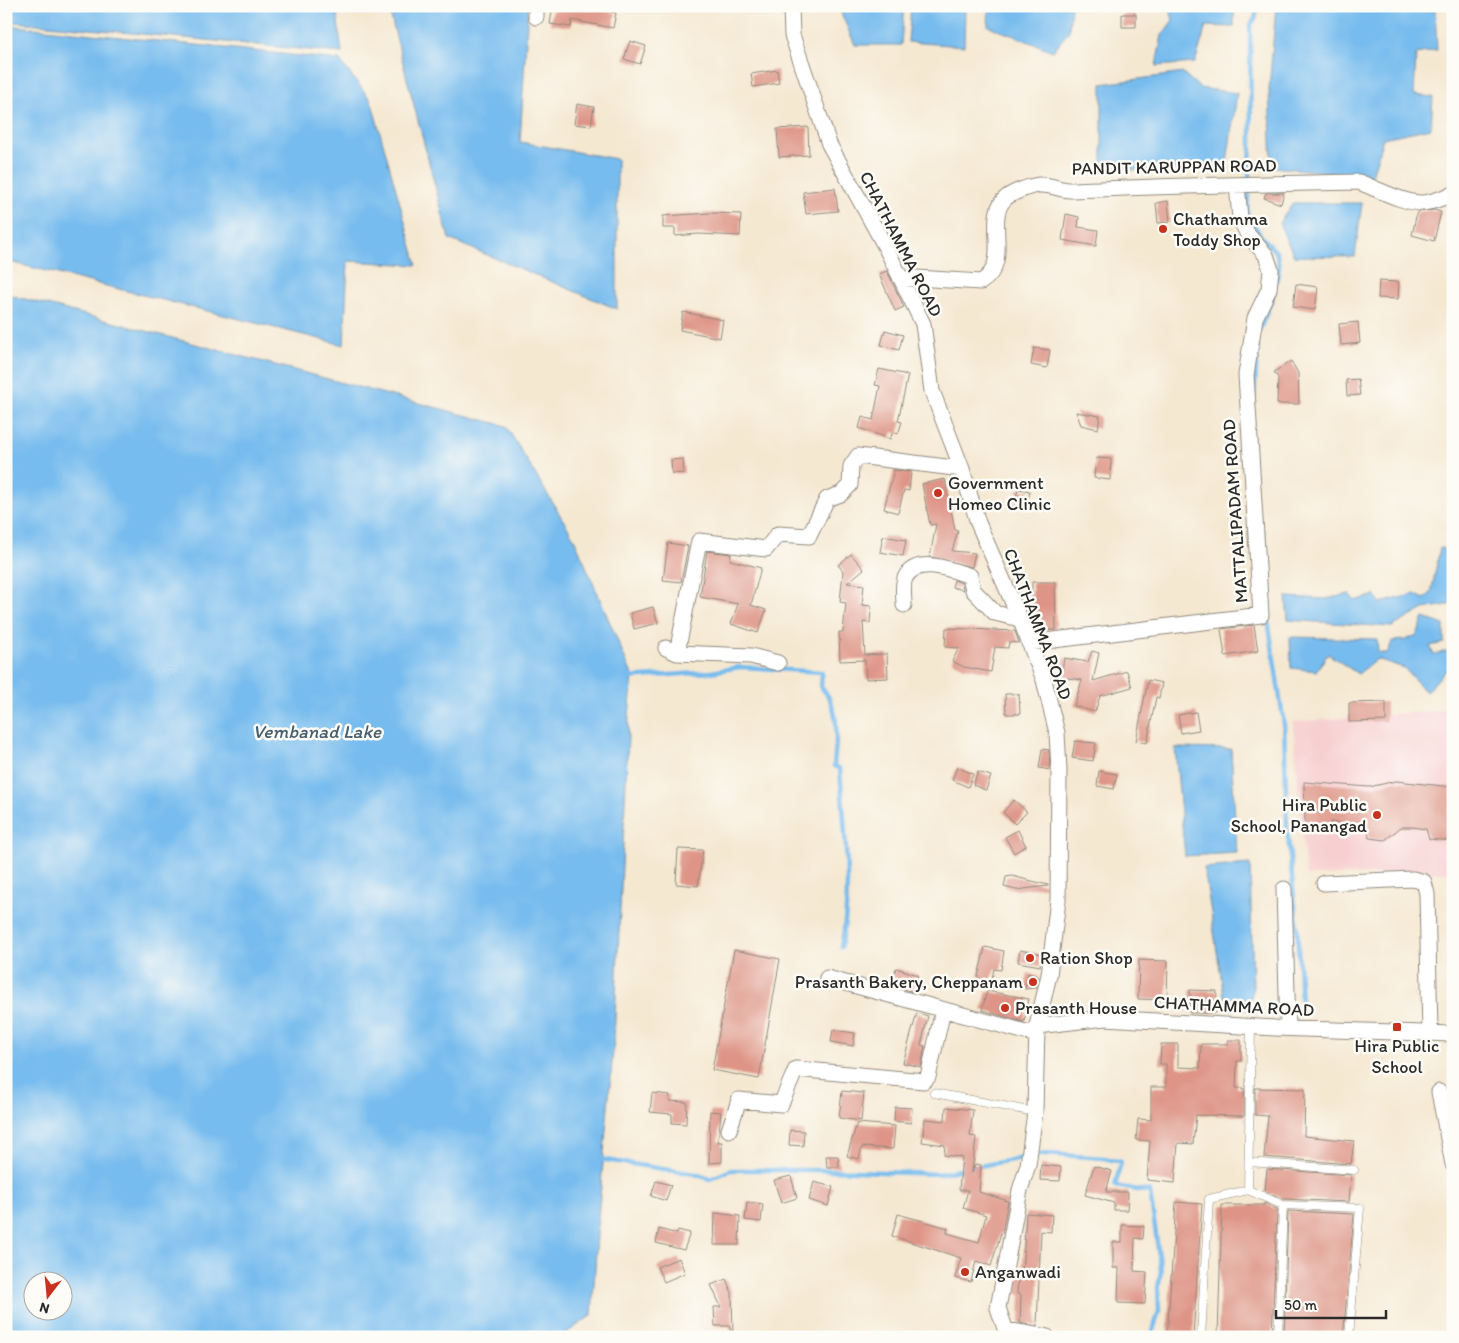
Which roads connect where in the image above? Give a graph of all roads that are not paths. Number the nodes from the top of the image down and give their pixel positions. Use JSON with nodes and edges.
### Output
{"nodes":[{"id":1,"x":791,"y":6,"type":"edge"},
{"id":2,"x":1238,"y":184,"type":"junction"},
{"id":3,"x":1453,"y":194,"type":"edge"},
{"id":4,"x":902,"y":280,"type":"junction"},
{"id":5,"x":962,"y":469,"type":"junction"},
{"id":6,"x":904,"y":605,"type":"dead end"},
{"id":7,"x":1020,"y":619,"type":"junction"},
{"id":8,"x":1029,"y":643,"type":"junction"},
{"id":9,"x":778,"y":663,"type":"dead end"},
{"id":10,"x":1324,"y":883,"type":"dead end"},
{"id":11,"x":1284,"y":889,"type":"dead end"},
{"id":12,"x":827,"y":978,"type":"dead end"},
{"id":13,"x":944,"y":1010,"type":"junction"},
{"id":14,"x":1251,"y":1026,"type":"junction"},
{"id":15,"x":1288,"y":1028,"type":"junction"},
{"id":16,"x":1037,"y":1030,"type":"junction"},
{"id":17,"x":1430,"y":1033,"type":"junction"},
{"id":18,"x":1453,"y":1034,"type":"edge"},
{"id":19,"x":1438,"y":1092,"type":"dead end"},
{"id":20,"x":934,"y":1093,"type":"dead end"},
{"id":21,"x":1034,"y":1112,"type":"junction"},
{"id":22,"x":729,"y":1130,"type":"dead end"},
{"id":23,"x":1249,"y":1162,"type":"junction"},
{"id":24,"x":1453,"y":1164,"type":"edge"},
{"id":25,"x":1354,"y":1170,"type":"dead end"},
{"id":26,"x":1248,"y":1190,"type":"junction"},
{"id":27,"x":1283,"y":1205,"type":"junction"},
{"id":28,"x":1007,"y":1334,"type":"edge"},
{"id":29,"x":1047,"y":1337,"type":"edge"},
{"id":30,"x":1201,"y":1337,"type":"edge"},
{"id":31,"x":1278,"y":1337,"type":"edge"},
{"id":32,"x":1349,"y":1337,"type":"edge"}],
"edges":[{"from":1,"to":4,"type":"street","name":"CHATHAMMA ROAD"},
{"from":2,"to":3,"type":"street","name":"PANDIT KARUPPAN ROAD"},
{"from":2,"to":4,"type":"street","name":"PANDIT KARUPPAN ROAD"},
{"from":2,"to":8,"type":"street","name":"MATTALIPADAM ROAD"},
{"from":4,"to":5,"type":"street","name":"CHATHAMMA ROAD"},
{"from":5,"to":7,"type":"street","name":"CHATHAMMA ROAD"},
{"from":5,"to":9,"type":"street"},
{"from":6,"to":7,"type":"street"},
{"from":7,"to":8,"type":"street","name":"CHATHAMMA ROAD"},
{"from":8,"to":16,"type":"street","name":"CHATHAMMA ROAD"},
{"from":10,"to":17,"type":"street"},
{"from":11,"to":15,"type":"street"},
{"from":12,"to":13,"type":"street"},
{"from":13,"to":16,"type":"street"},
{"from":13,"to":22,"type":"street"},
{"from":14,"to":15,"type":"street","name":"CHATHAMMA ROAD"},
{"from":14,"to":16,"type":"street","name":"CHATHAMMA ROAD"},
{"from":14,"to":23,"type":"lane"},
{"from":15,"to":17,"type":"street","name":"CHATHAMMA ROAD"},
{"from":16,"to":21,"type":"street"},
{"from":17,"to":18,"type":"street","name":"CHATHAMMA ROAD"},
{"from":19,"to":24,"type":"street"},
{"from":20,"to":21,"type":"lane"},
{"from":21,"to":28,"type":"street"},
{"from":23,"to":25,"type":"lane"},
{"from":23,"to":26,"type":"lane"},
{"from":26,"to":27,"type":"lane"},
{"from":26,"to":30,"type":"lane"},
{"from":27,"to":31,"type":"lane"},
{"from":27,"to":32,"type":"lane"},
{"from":28,"to":29,"type":"street"}]}
